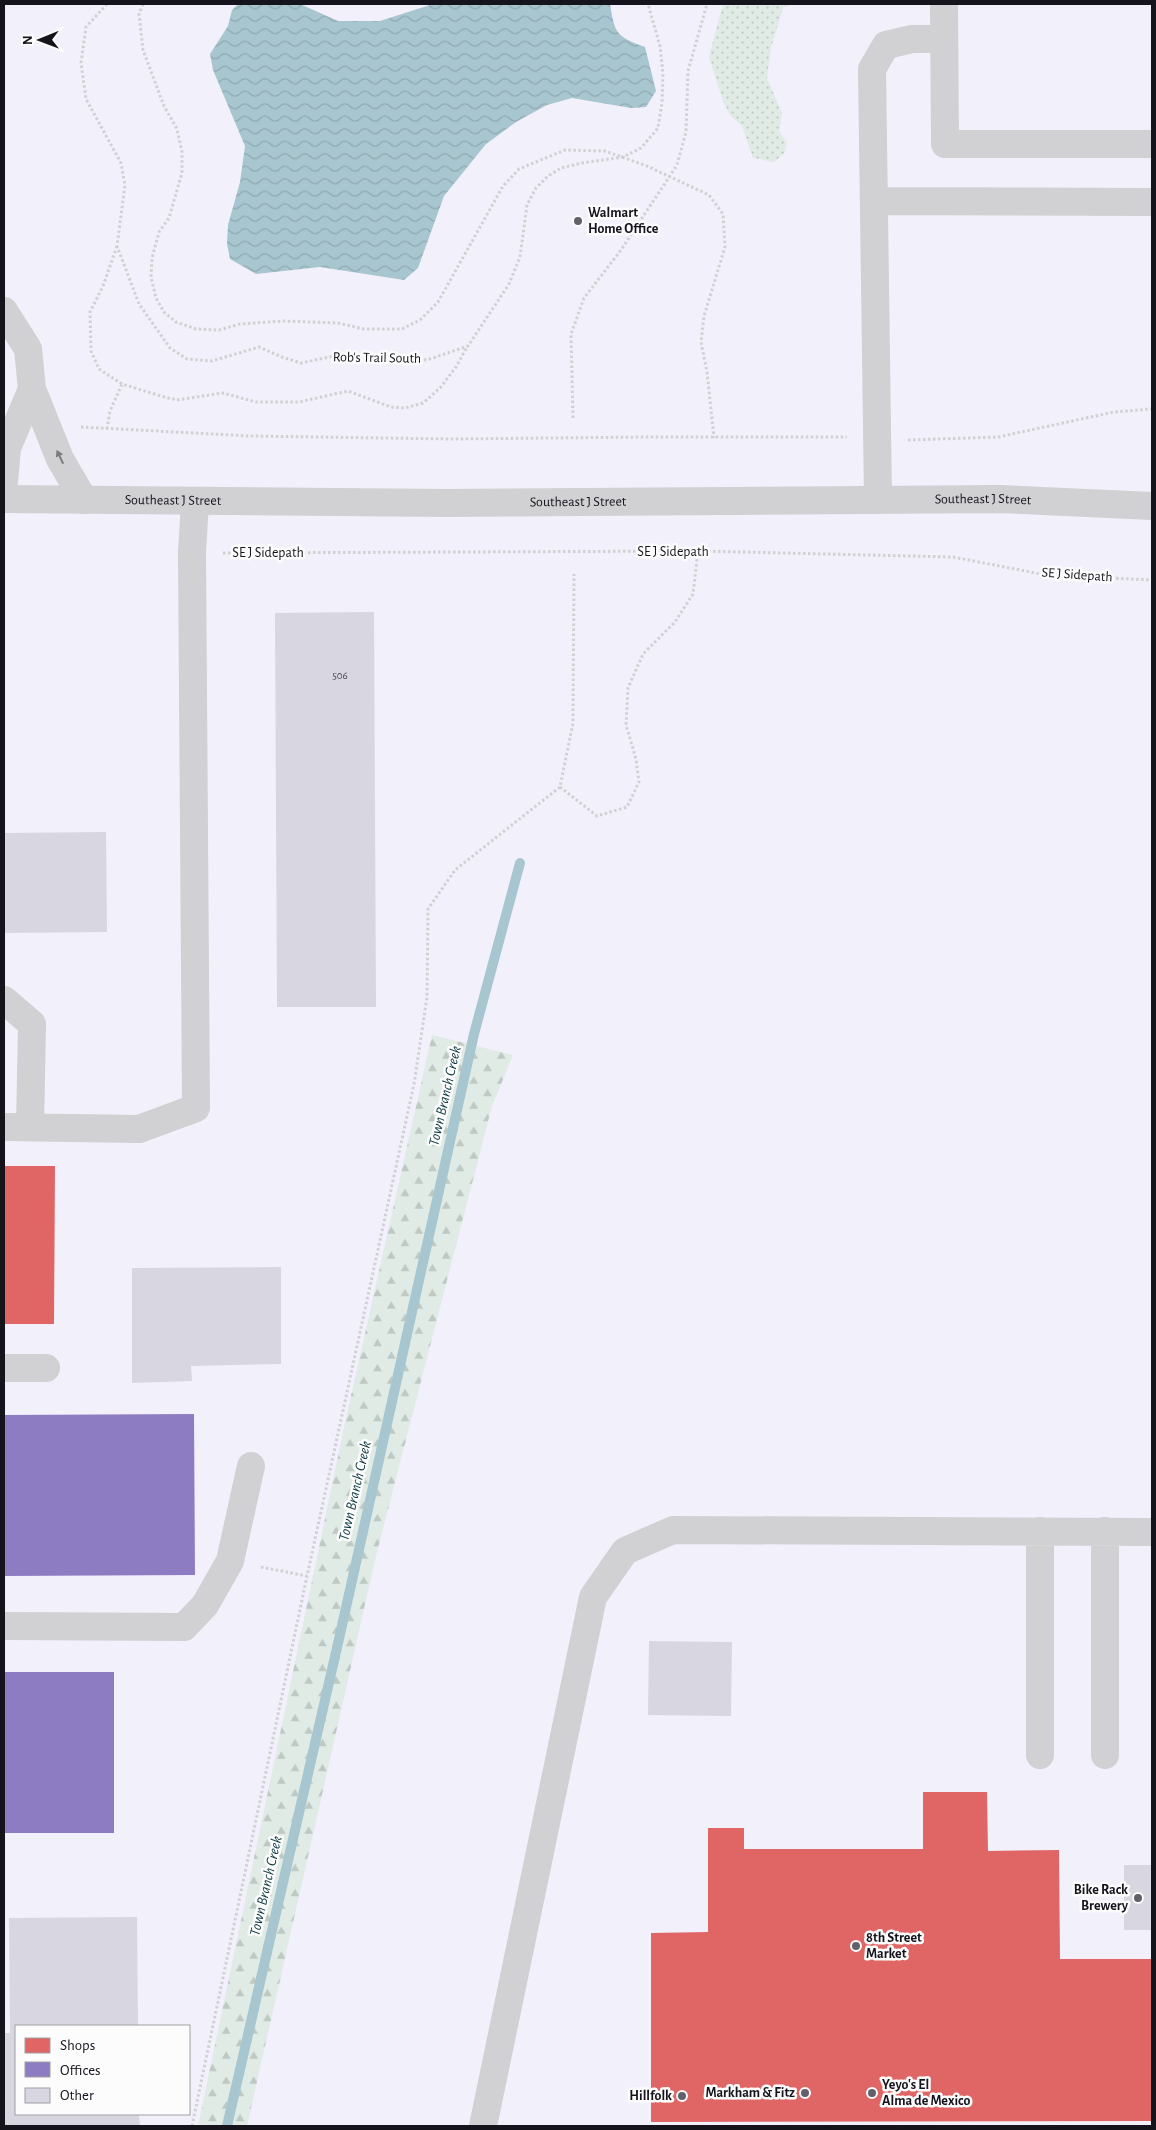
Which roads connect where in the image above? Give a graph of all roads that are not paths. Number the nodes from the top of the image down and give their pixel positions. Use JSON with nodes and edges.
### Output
{"nodes":[{"id":1,"x":944,"y":4,"type":"edge"},
{"id":2,"x":944,"y":39,"type":"junction"},
{"id":3,"x":1152,"y":144,"type":"edge"},
{"id":4,"x":874,"y":201,"type":"junction"},
{"id":5,"x":1152,"y":202,"type":"edge"},
{"id":6,"x":4,"y":311,"type":"edge"},
{"id":7,"x":32,"y":389,"type":"junction"},
{"id":8,"x":4,"y":481,"type":"edge"},
{"id":9,"x":4,"y":499,"type":"edge"},
{"id":10,"x":878,"y":499,"type":"junction"},
{"id":11,"x":84,"y":500,"type":"junction"},
{"id":12,"x":195,"y":502,"type":"junction"},
{"id":13,"x":1152,"y":506,"type":"edge"},
{"id":14,"x":4,"y":1000,"type":"edge"},
{"id":15,"x":4,"y":1127,"type":"edge"},
{"id":16,"x":30,"y":1127,"type":"junction"},
{"id":17,"x":4,"y":1368,"type":"edge"},
{"id":18,"x":46,"y":1368,"type":"dead end"},
{"id":19,"x":251,"y":1466,"type":"dead end"},
{"id":20,"x":1040,"y":1531,"type":"junction"},
{"id":21,"x":1105,"y":1531,"type":"junction"},
{"id":22,"x":1152,"y":1532,"type":"edge"},
{"id":23,"x":4,"y":1626,"type":"edge"},
{"id":24,"x":1040,"y":1755,"type":"dead end"},
{"id":25,"x":1105,"y":1755,"type":"dead end"},
{"id":26,"x":483,"y":2126,"type":"edge"}],
"edges":[{"from":1,"to":2,"type":"main road"},
{"from":2,"to":3,"type":"main road"},
{"from":2,"to":4,"type":"main road"},
{"from":4,"to":5,"type":"main road"},
{"from":4,"to":10,"type":"main road"},
{"from":6,"to":7,"type":"main road"},
{"from":7,"to":8,"type":"main road"},
{"from":11,"to":7,"type":"main road","one_way":true},
{"from":9,"to":11,"type":"main road","name":"Southeast J Street"},
{"from":10,"to":12,"type":"main road","name":"Southeast J Street"},
{"from":10,"to":13,"type":"main road","name":"Southeast J Street"},
{"from":11,"to":12,"type":"main road","name":"Southeast J Street"},
{"from":12,"to":16,"type":"main road"},
{"from":14,"to":16,"type":"main road"},
{"from":15,"to":16,"type":"main road"},
{"from":17,"to":18,"type":"main road"},
{"from":19,"to":23,"type":"main road"},
{"from":20,"to":21,"type":"main road"},
{"from":20,"to":24,"type":"main road"},
{"from":20,"to":26,"type":"main road"},
{"from":21,"to":22,"type":"main road"},
{"from":21,"to":25,"type":"main road"}]}
